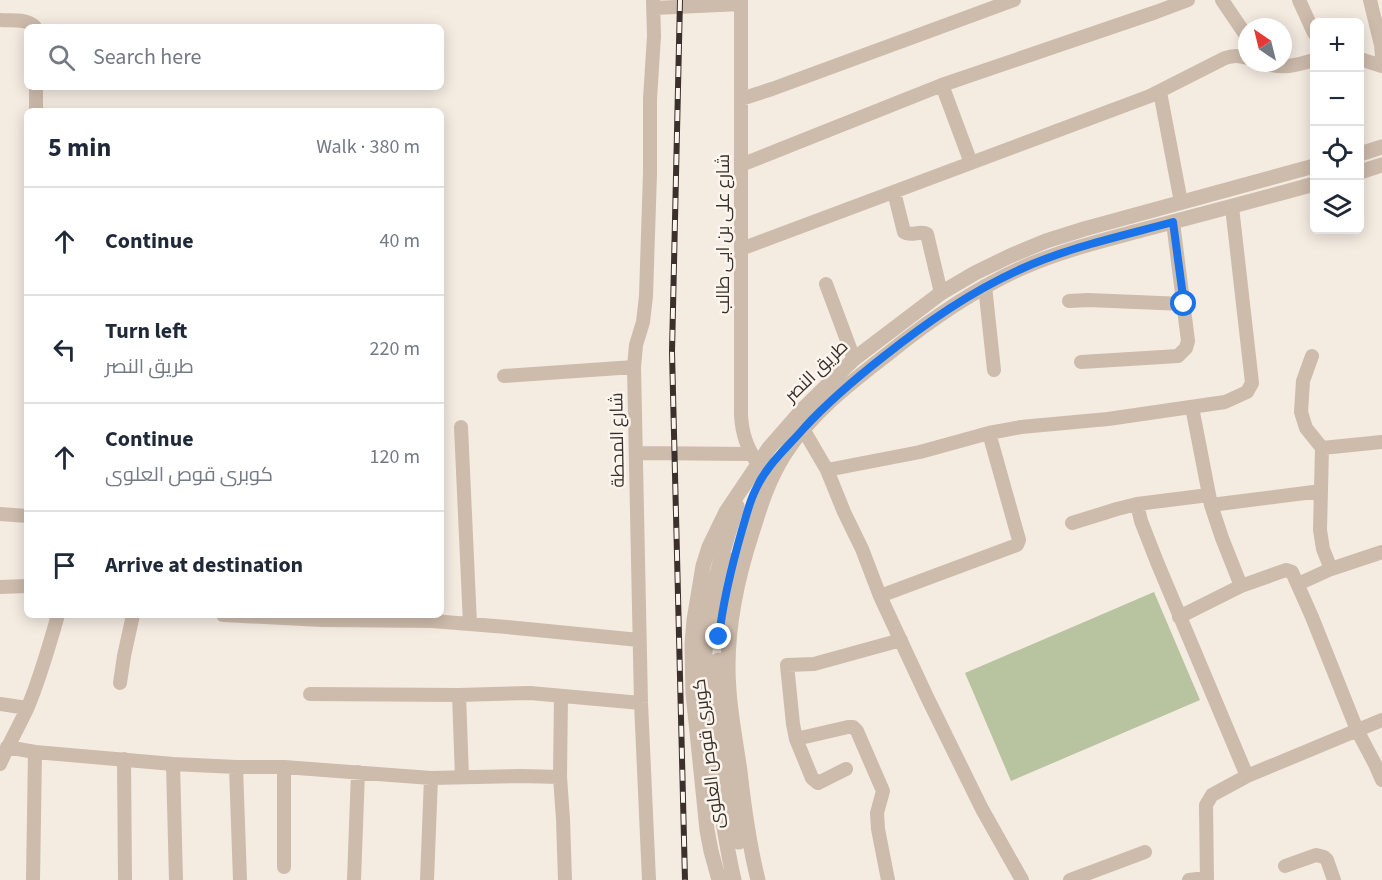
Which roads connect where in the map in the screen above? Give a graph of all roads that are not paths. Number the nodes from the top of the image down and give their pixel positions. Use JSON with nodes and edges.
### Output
{"nodes":[{"id":1,"x":1014,"y":0,"type":"edge"},
{"id":2,"x":1188,"y":0,"type":"edge"},
{"id":3,"x":1222,"y":0,"type":"edge"},
{"id":4,"x":1299,"y":0,"type":"edge"},
{"id":5,"x":1370,"y":0,"type":"edge"},
{"id":6,"x":741,"y":2,"type":"edge"},
{"id":7,"x":653,"y":4,"type":"edge"},
{"id":8,"x":0,"y":20,"type":"edge"},
{"id":9,"x":33,"y":24,"type":"edge"},
{"id":10,"x":1238,"y":24,"type":"edge"},
{"id":11,"x":1310,"y":24,"type":"edge"},
{"id":12,"x":1382,"y":49,"type":"edge"},
{"id":13,"x":1238,"y":56,"type":"edge"},
{"id":14,"x":1310,"y":61,"type":"edge"},
{"id":15,"x":1364,"y":61,"type":"edge"},
{"id":16,"x":1292,"y":66,"type":"edge"},
{"id":17,"x":1382,"y":66,"type":"edge"},
{"id":18,"x":942,"y":85,"type":"junction"},
{"id":19,"x":36,"y":90,"type":"edge"},
{"id":20,"x":1160,"y":92,"type":"junction"},
{"id":21,"x":741,"y":99,"type":"junction"},
{"id":22,"x":36,"y":108,"type":"edge"},
{"id":23,"x":1382,"y":147,"type":"edge"},
{"id":24,"x":1364,"y":152,"type":"edge"},
{"id":25,"x":971,"y":163,"type":"junction"},
{"id":26,"x":741,"y":165,"type":"junction"},
{"id":27,"x":1382,"y":165,"type":"edge"},
{"id":28,"x":1310,"y":167,"type":"edge"},
{"id":29,"x":1364,"y":170,"type":"edge"},
{"id":30,"x":1310,"y":185,"type":"edge"},
{"id":31,"x":894,"y":192,"type":"junction"},
{"id":32,"x":1181,"y":202,"type":"junction"},
{"id":33,"x":1232,"y":207,"type":"junction"},
{"id":34,"x":1173,"y":222,"type":"junction"},
{"id":35,"x":741,"y":249,"type":"junction"},
{"id":36,"x":826,"y":284,"type":"dead end"},
{"id":37,"x":985,"y":286,"type":"junction"},
{"id":38,"x":941,"y":293,"type":"junction"},
{"id":39,"x":1069,"y":301,"type":"dead end"},
{"id":40,"x":1184,"y":304,"type":"junction"},
{"id":41,"x":1312,"y":356,"type":"dead end"},
{"id":42,"x":854,"y":359,"type":"junction"},
{"id":43,"x":1081,"y":362,"type":"dead end"},
{"id":44,"x":634,"y":367,"type":"junction"},
{"id":45,"x":994,"y":370,"type":"dead end"},
{"id":46,"x":504,"y":376,"type":"dead end"},
{"id":47,"x":1192,"y":407,"type":"junction"},
{"id":48,"x":461,"y":427,"type":"dead end"},
{"id":49,"x":803,"y":429,"type":"junction"},
{"id":50,"x":989,"y":433,"type":"junction"},
{"id":51,"x":1382,"y":442,"type":"edge"},
{"id":52,"x":1322,"y":448,"type":"junction"},
{"id":53,"x":636,"y":453,"type":"junction"},
{"id":54,"x":755,"y":459,"type":"junction"},
{"id":55,"x":827,"y":470,"type":"junction"},
{"id":56,"x":742,"y":488,"type":"junction"},
{"id":57,"x":1321,"y":491,"type":"junction"},
{"id":58,"x":1210,"y":500,"type":"junction"},
{"id":59,"x":1137,"y":504,"type":"junction"},
{"id":60,"x":0,"y":514,"type":"edge"},
{"id":61,"x":24,"y":516,"type":"edge"},
{"id":62,"x":1072,"y":523,"type":"dead end"},
{"id":63,"x":1382,"y":552,"type":"edge"},
{"id":64,"x":728,"y":554,"type":"junction"},
{"id":65,"x":1332,"y":570,"type":"junction"},
{"id":66,"x":1298,"y":584,"type":"junction"},
{"id":67,"x":24,"y":586,"type":"edge"},
{"id":68,"x":1241,"y":586,"type":"junction"},
{"id":69,"x":0,"y":587,"type":"edge"},
{"id":70,"x":880,"y":596,"type":"junction"},
{"id":71,"x":1179,"y":617,"type":"junction"},
{"id":72,"x":57,"y":618,"type":"edge"},
{"id":73,"x":131,"y":618,"type":"edge"},
{"id":74,"x":397,"y":618,"type":"edge"},
{"id":75,"x":432,"y":618,"type":"edge"},
{"id":76,"x":470,"y":624,"type":"junction"},
{"id":77,"x":639,"y":640,"type":"junction"},
{"id":78,"x":901,"y":640,"type":"junction"},
{"id":79,"x":120,"y":683,"type":"dead end"},
{"id":80,"x":310,"y":694,"type":"dead end"},
{"id":81,"x":459,"y":695,"type":"junction"},
{"id":82,"x":561,"y":696,"type":"junction"},
{"id":83,"x":640,"y":703,"type":"junction"},
{"id":84,"x":0,"y":704,"type":"edge"},
{"id":85,"x":27,"y":708,"type":"junction"},
{"id":86,"x":1382,"y":720,"type":"edge"},
{"id":87,"x":1357,"y":730,"type":"junction"},
{"id":88,"x":796,"y":740,"type":"junction"},
{"id":89,"x":7,"y":747,"type":"junction"},
{"id":90,"x":35,"y":752,"type":"junction"},
{"id":91,"x":124,"y":759,"type":"junction"},
{"id":92,"x":0,"y":764,"type":"edge"},
{"id":93,"x":173,"y":764,"type":"junction"},
{"id":94,"x":236,"y":767,"type":"junction"},
{"id":95,"x":284,"y":767,"type":"junction"},
{"id":96,"x":846,"y":769,"type":"dead end"},
{"id":97,"x":358,"y":772,"type":"junction"},
{"id":98,"x":1247,"y":776,"type":"junction"},
{"id":99,"x":462,"y":777,"type":"junction"},
{"id":100,"x":560,"y":777,"type":"junction"},
{"id":101,"x":431,"y":778,"type":"junction"},
{"id":102,"x":1382,"y":780,"type":"edge"},
{"id":103,"x":1145,"y":852,"type":"dead end"},
{"id":104,"x":1286,"y":866,"type":"dead end"},
{"id":105,"x":284,"y":867,"type":"dead end"},
{"id":106,"x":1206,"y":879,"type":"edge"},
{"id":107,"x":33,"y":880,"type":"edge"},
{"id":108,"x":125,"y":880,"type":"edge"},
{"id":109,"x":176,"y":880,"type":"edge"},
{"id":110,"x":240,"y":880,"type":"edge"},
{"id":111,"x":354,"y":880,"type":"edge"},
{"id":112,"x":427,"y":880,"type":"edge"},
{"id":113,"x":566,"y":880,"type":"edge"},
{"id":114,"x":649,"y":880,"type":"edge"},
{"id":115,"x":719,"y":880,"type":"edge"},
{"id":116,"x":734,"y":880,"type":"edge"},
{"id":117,"x":748,"y":880,"type":"edge"},
{"id":118,"x":758,"y":880,"type":"edge"},
{"id":119,"x":888,"y":880,"type":"edge"},
{"id":120,"x":1022,"y":880,"type":"edge"},
{"id":121,"x":1070,"y":880,"type":"edge"},
{"id":122,"x":1189,"y":880,"type":"edge"},
{"id":123,"x":1334,"y":880,"type":"edge"}],
"edges":[{"from":1,"to":21,"type":"street"},
{"from":2,"to":18,"type":"street"},
{"from":3,"to":10,"type":"street"},
{"from":4,"to":11,"type":"street"},
{"from":5,"to":12,"type":"street"},
{"from":6,"to":7,"type":"street"},
{"from":6,"to":21,"type":"street","name":"شارع على بن ابى طالب"},
{"from":7,"to":44,"type":"street","name":"شارع المحطة"},
{"from":8,"to":9,"type":"street"},
{"from":13,"to":20,"type":"street"},
{"from":14,"to":16,"type":"street"},
{"from":15,"to":17,"type":"street"},
{"from":18,"to":25,"type":"street"},
{"from":18,"to":26,"type":"street"},
{"from":19,"to":22,"type":"street"},
{"from":20,"to":25,"type":"street"},
{"from":20,"to":32,"type":"street"},
{"from":21,"to":26,"type":"street","name":"شارع على بن ابى طالب"},
{"from":23,"to":24,"type":"street"},
{"from":25,"to":31,"type":"street"},
{"from":26,"to":35,"type":"street","name":"شارع على بن ابى طالب"},
{"from":27,"to":29,"type":"street"},
{"from":28,"to":32,"type":"street","name":"طريق النصر"},
{"from":30,"to":33,"type":"street","name":"طريق النصر"},
{"from":31,"to":35,"type":"street"},
{"from":31,"to":38,"type":"street"},
{"from":32,"to":38,"type":"street","name":"طريق النصر"},
{"from":33,"to":34,"type":"street","name":"طريق النصر"},
{"from":33,"to":47,"type":"street"},
{"from":34,"to":37,"type":"street","name":"طريق النصر"},
{"from":34,"to":40,"type":"street"},
{"from":35,"to":54,"type":"street","name":"شارع على بن ابى طالب"},
{"from":36,"to":42,"type":"street"},
{"from":37,"to":45,"type":"street"},
{"from":37,"to":49,"type":"street","name":"طريق النصر"},
{"from":38,"to":42,"type":"street","name":"طريق النصر"},
{"from":39,"to":40,"type":"street"},
{"from":40,"to":43,"type":"street"},
{"from":41,"to":52,"type":"street"},
{"from":42,"to":54,"type":"street","name":"طريق النصر"},
{"from":44,"to":46,"type":"street"},
{"from":44,"to":53,"type":"street","name":"شارع المحطة"},
{"from":47,"to":50,"type":"street"},
{"from":47,"to":58,"type":"street"},
{"from":48,"to":76,"type":"street"},
{"from":49,"to":55,"type":"street"},
{"from":49,"to":64,"type":"street","name":"كوبرى قوص العلوى"},
{"from":49,"to":118,"type":"street","name":"طريق النصر"},
{"from":50,"to":55,"type":"street"},
{"from":50,"to":70,"type":"street"},
{"from":51,"to":52,"type":"street"},
{"from":52,"to":57,"type":"street"},
{"from":53,"to":54,"type":"street"},
{"from":53,"to":77,"type":"street","name":"شارع المحطة"},
{"from":54,"to":56,"type":"street","name":"طريق النصر"},
{"from":55,"to":70,"type":"street"},
{"from":56,"to":64,"type":"street","name":"كوبرى قوص العلوى"},
{"from":56,"to":115,"type":"street","name":"طريق النصر"},
{"from":57,"to":58,"type":"street"},
{"from":57,"to":65,"type":"street"},
{"from":58,"to":59,"type":"street"},
{"from":58,"to":68,"type":"street"},
{"from":59,"to":62,"type":"street"},
{"from":59,"to":71,"type":"street"},
{"from":60,"to":61,"type":"street"},
{"from":63,"to":65,"type":"street"},
{"from":64,"to":116,"type":"street","name":"كوبرى قوص العلوى"},
{"from":64,"to":117,"type":"street","name":"كوبرى قوص العلوى"},
{"from":65,"to":66,"type":"street"},
{"from":66,"to":68,"type":"street"},
{"from":66,"to":87,"type":"street"},
{"from":67,"to":69,"type":"street"},
{"from":68,"to":71,"type":"street"},
{"from":70,"to":78,"type":"street"},
{"from":71,"to":98,"type":"street"},
{"from":72,"to":85,"type":"street"},
{"from":73,"to":79,"type":"street"},
{"from":74,"to":75,"type":"street"},
{"from":75,"to":76,"type":"street"},
{"from":76,"to":77,"type":"street"},
{"from":77,"to":83,"type":"street","name":"شارع المحطة"},
{"from":78,"to":88,"type":"street"},
{"from":78,"to":120,"type":"street"},
{"from":80,"to":81,"type":"street"},
{"from":81,"to":82,"type":"street"},
{"from":81,"to":99,"type":"street"},
{"from":82,"to":83,"type":"street"},
{"from":82,"to":100,"type":"street"},
{"from":83,"to":114,"type":"street","name":"شارع المحطة"},
{"from":84,"to":85,"type":"street"},
{"from":85,"to":89,"type":"street"},
{"from":86,"to":87,"type":"street"},
{"from":87,"to":98,"type":"street"},
{"from":87,"to":102,"type":"street"},
{"from":88,"to":96,"type":"street"},
{"from":88,"to":119,"type":"street"},
{"from":89,"to":90,"type":"street"},
{"from":89,"to":92,"type":"street"},
{"from":90,"to":91,"type":"street"},
{"from":90,"to":107,"type":"street"},
{"from":91,"to":93,"type":"street"},
{"from":91,"to":108,"type":"street"},
{"from":93,"to":94,"type":"street"},
{"from":93,"to":109,"type":"street"},
{"from":94,"to":95,"type":"street"},
{"from":94,"to":110,"type":"street"},
{"from":95,"to":97,"type":"street"},
{"from":95,"to":105,"type":"street"},
{"from":97,"to":101,"type":"street"},
{"from":97,"to":111,"type":"street"},
{"from":98,"to":106,"type":"street"},
{"from":99,"to":100,"type":"street"},
{"from":99,"to":101,"type":"street"},
{"from":100,"to":113,"type":"street"},
{"from":101,"to":112,"type":"street"},
{"from":103,"to":121,"type":"street"},
{"from":104,"to":123,"type":"street"},
{"from":106,"to":122,"type":"street"}]}
